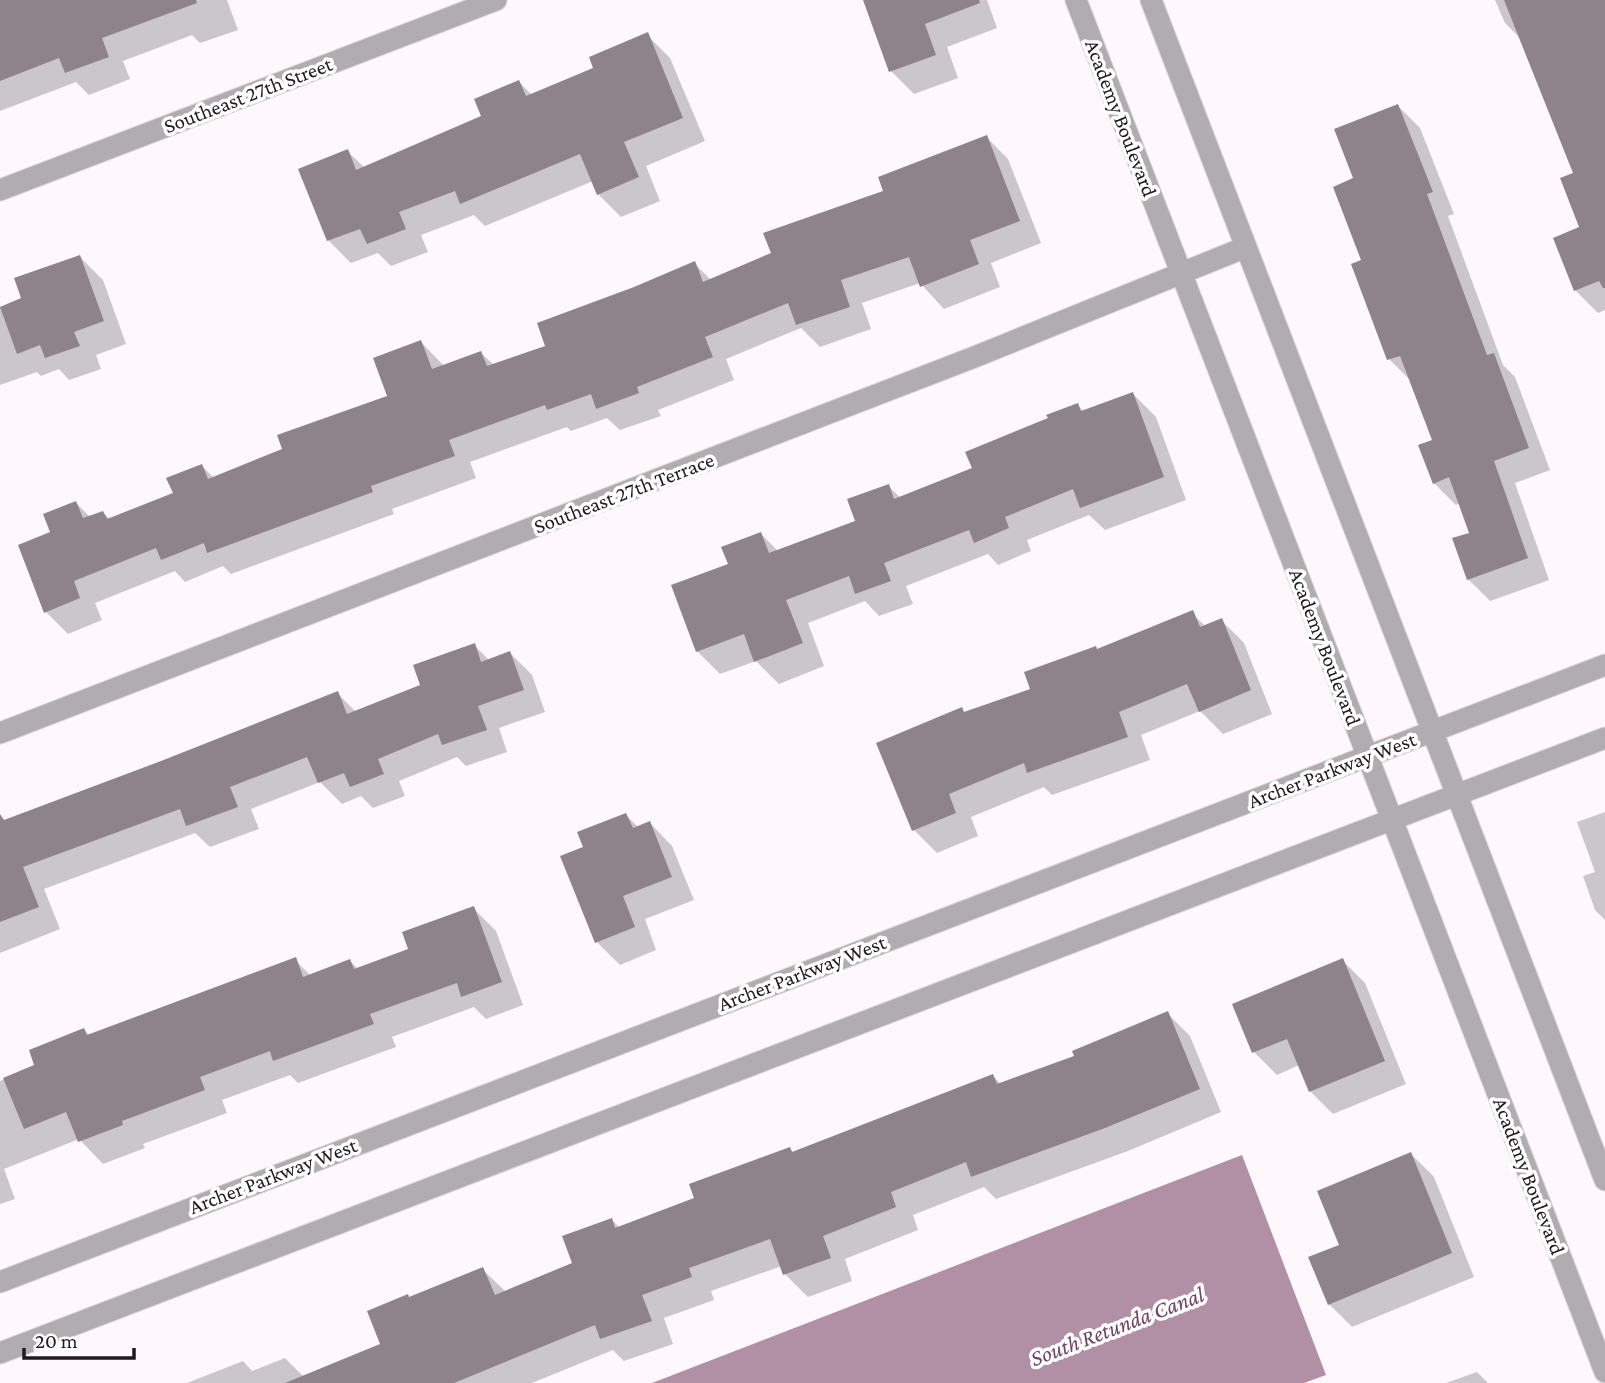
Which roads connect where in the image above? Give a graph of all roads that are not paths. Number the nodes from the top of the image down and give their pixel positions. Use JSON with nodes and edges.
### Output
{"nodes":[{"id":1,"x":496,"y":0,"type":"edge"},
{"id":2,"x":1076,"y":0,"type":"edge"},
{"id":3,"x":1151,"y":0,"type":"edge"},
{"id":4,"x":0,"y":190,"type":"edge"},
{"id":5,"x":1246,"y":247,"type":"junction"},
{"id":6,"x":1181,"y":274,"type":"junction"},
{"id":7,"x":1605,"y":665,"type":"edge"},
{"id":8,"x":1433,"y":731,"type":"junction"},
{"id":9,"x":0,"y":733,"type":"edge"},
{"id":10,"x":1605,"y":738,"type":"edge"},
{"id":11,"x":1367,"y":756,"type":"junction"},
{"id":12,"x":1457,"y":794,"type":"junction"},
{"id":13,"x":1391,"y":820,"type":"junction"},
{"id":14,"x":1605,"y":1180,"type":"edge"},
{"id":15,"x":0,"y":1282,"type":"edge"},
{"id":16,"x":0,"y":1353,"type":"edge"},
{"id":17,"x":1605,"y":1372,"type":"edge"}],
"edges":[{"from":1,"to":4,"type":"street","name":"Southeast 27th Street"},
{"from":2,"to":6,"type":"street","name":"Academy Boulevard"},
{"from":3,"to":5,"type":"street"},
{"from":5,"to":6,"type":"street","name":"Southeast 27th Terrace"},
{"from":5,"to":8,"type":"street"},
{"from":6,"to":9,"type":"street","name":"Southeast 27th Terrace"},
{"from":6,"to":11,"type":"street","name":"Academy Boulevard"},
{"from":7,"to":8,"type":"street","name":"Archer Parkway West"},
{"from":8,"to":11,"type":"street","name":"Archer Parkway West"},
{"from":8,"to":12,"type":"street"},
{"from":10,"to":12,"type":"street"},
{"from":11,"to":13,"type":"street","name":"Academy Boulevard"},
{"from":11,"to":15,"type":"street","name":"Archer Parkway West"},
{"from":12,"to":13,"type":"street"},
{"from":12,"to":14,"type":"street"},
{"from":13,"to":16,"type":"street"},
{"from":13,"to":17,"type":"street","name":"Academy Boulevard"}]}
